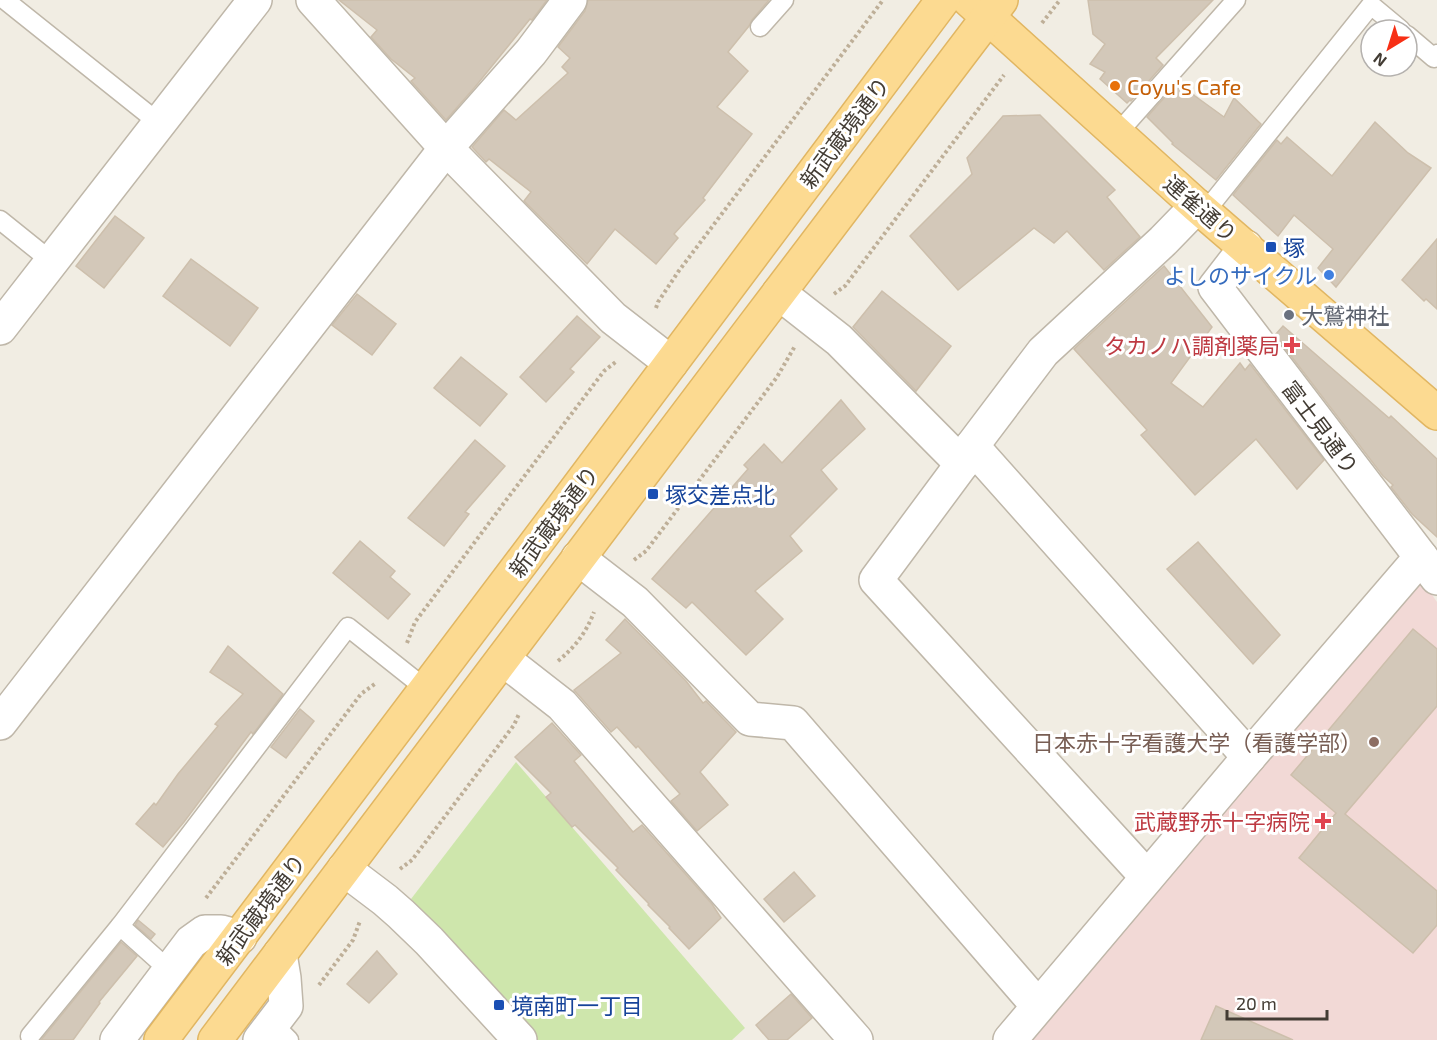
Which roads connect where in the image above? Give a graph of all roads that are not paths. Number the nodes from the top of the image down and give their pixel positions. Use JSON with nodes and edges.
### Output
{"nodes":[{"id":1,"x":5,"y":0,"type":"edge"},
{"id":2,"x":255,"y":0,"type":"edge"},
{"id":3,"x":314,"y":0,"type":"edge"},
{"id":4,"x":570,"y":0,"type":"edge"},
{"id":5,"x":784,"y":0,"type":"edge"},
{"id":6,"x":943,"y":0,"type":"edge"},
{"id":7,"x":1236,"y":0,"type":"edge"},
{"id":8,"x":986,"y":6,"type":"edge"},
{"id":9,"x":1360,"y":18,"type":"edge"},
{"id":10,"x":1387,"y":18,"type":"edge"},
{"id":11,"x":1359,"y":19,"type":"edge"},
{"id":12,"x":760,"y":27,"type":"dead end"},
{"id":13,"x":1419,"y":45,"type":"edge"},
{"id":14,"x":1437,"y":54,"type":"edge"},
{"id":15,"x":159,"y":123,"type":"junction"},
{"id":16,"x":1117,"y":134,"type":"junction"},
{"id":17,"x":446,"y":148,"type":"junction"},
{"id":18,"x":1201,"y":209,"type":"junction"},
{"id":19,"x":0,"y":220,"type":"edge"},
{"id":20,"x":1246,"y":247,"type":"junction"},
{"id":21,"x":51,"y":261,"type":"junction"},
{"id":22,"x":779,"y":293,"type":"junction"},
{"id":23,"x":0,"y":328,"type":"edge"},
{"id":24,"x":671,"y":363,"type":"junction"},
{"id":25,"x":1437,"y":413,"type":"edge"},
{"id":26,"x":967,"y":455,"type":"junction"},
{"id":27,"x":578,"y":558,"type":"junction"},
{"id":28,"x":1429,"y":568,"type":"edge"},
{"id":29,"x":503,"y":659,"type":"junction"},
{"id":30,"x":426,"y":689,"type":"junction"},
{"id":31,"x":0,"y":723,"type":"edge"},
{"id":32,"x":1249,"y":757,"type":"junction"},
{"id":33,"x":344,"y":869,"type":"junction"},
{"id":34,"x":1147,"y":877,"type":"junction"},
{"id":35,"x":120,"y":926,"type":"junction"},
{"id":36,"x":240,"y":937,"type":"junction"},
{"id":37,"x":280,"y":954,"type":"junction"},
{"id":38,"x":169,"y":970,"type":"junction"},
{"id":39,"x":1038,"y":1006,"type":"junction"},
{"id":40,"x":30,"y":1036,"type":"dead end"},
{"id":41,"x":277,"y":1038,"type":"edge"},
{"id":42,"x":117,"y":1040,"type":"edge"},
{"id":43,"x":161,"y":1040,"type":"edge"},
{"id":44,"x":215,"y":1040,"type":"edge"},
{"id":45,"x":520,"y":1040,"type":"edge"},
{"id":46,"x":856,"y":1040,"type":"edge"},
{"id":47,"x":1010,"y":1040,"type":"edge"}],
"edges":[{"from":1,"to":15,"type":"lane"},
{"from":2,"to":15,"type":"street"},
{"from":3,"to":17,"type":"street"},
{"from":4,"to":17,"type":"street"},
{"from":5,"to":12,"type":"lane"},
{"from":6,"to":24,"type":"main road","name":"新武蔵境通り"},
{"from":7,"to":16,"type":"lane"},
{"from":8,"to":16,"type":"main road","name":"連雀通り"},
{"from":8,"to":22,"type":"main road","name":"新武蔵境通り"},
{"from":9,"to":10,"type":"lane"},
{"from":11,"to":18,"type":"lane"},
{"from":13,"to":14,"type":"lane"},
{"from":15,"to":21,"type":"street"},
{"from":16,"to":18,"type":"main road","name":"連雀通り"},
{"from":17,"to":24,"type":"street"},
{"from":17,"to":31,"type":"street"},
{"from":18,"to":20,"type":"main road","name":"連雀通り"},
{"from":18,"to":26,"type":"street"},
{"from":19,"to":21,"type":"lane"},
{"from":20,"to":25,"type":"main road","name":"連雀通り"},
{"from":20,"to":28,"type":"street","name":"富士見通り"},
{"from":21,"to":23,"type":"street"},
{"from":22,"to":26,"type":"street"},
{"from":22,"to":27,"type":"main road","name":"新武蔵境通り"},
{"from":24,"to":30,"type":"main road","name":"新武蔵境通り"},
{"from":26,"to":32,"type":"street"},
{"from":26,"to":34,"type":"street"},
{"from":27,"to":29,"type":"main road","name":"新武蔵境通り"},
{"from":27,"to":39,"type":"street"},
{"from":28,"to":32,"type":"street"},
{"from":29,"to":33,"type":"main road","name":"新武蔵境通り"},
{"from":29,"to":46,"type":"street"},
{"from":30,"to":35,"type":"lane"},
{"from":30,"to":36,"type":"main road","name":"新武蔵境通り"},
{"from":32,"to":34,"type":"street"},
{"from":33,"to":37,"type":"main road","name":"新武蔵境通り"},
{"from":33,"to":45,"type":"street"},
{"from":34,"to":39,"type":"street"},
{"from":35,"to":38,"type":"lane"},
{"from":35,"to":40,"type":"lane"},
{"from":36,"to":38,"type":"street"},
{"from":36,"to":43,"type":"main road","name":"新武蔵境通り"},
{"from":37,"to":41,"type":"street"},
{"from":37,"to":44,"type":"main road","name":"新武蔵境通り"},
{"from":38,"to":42,"type":"street"},
{"from":39,"to":47,"type":"street"}]}
